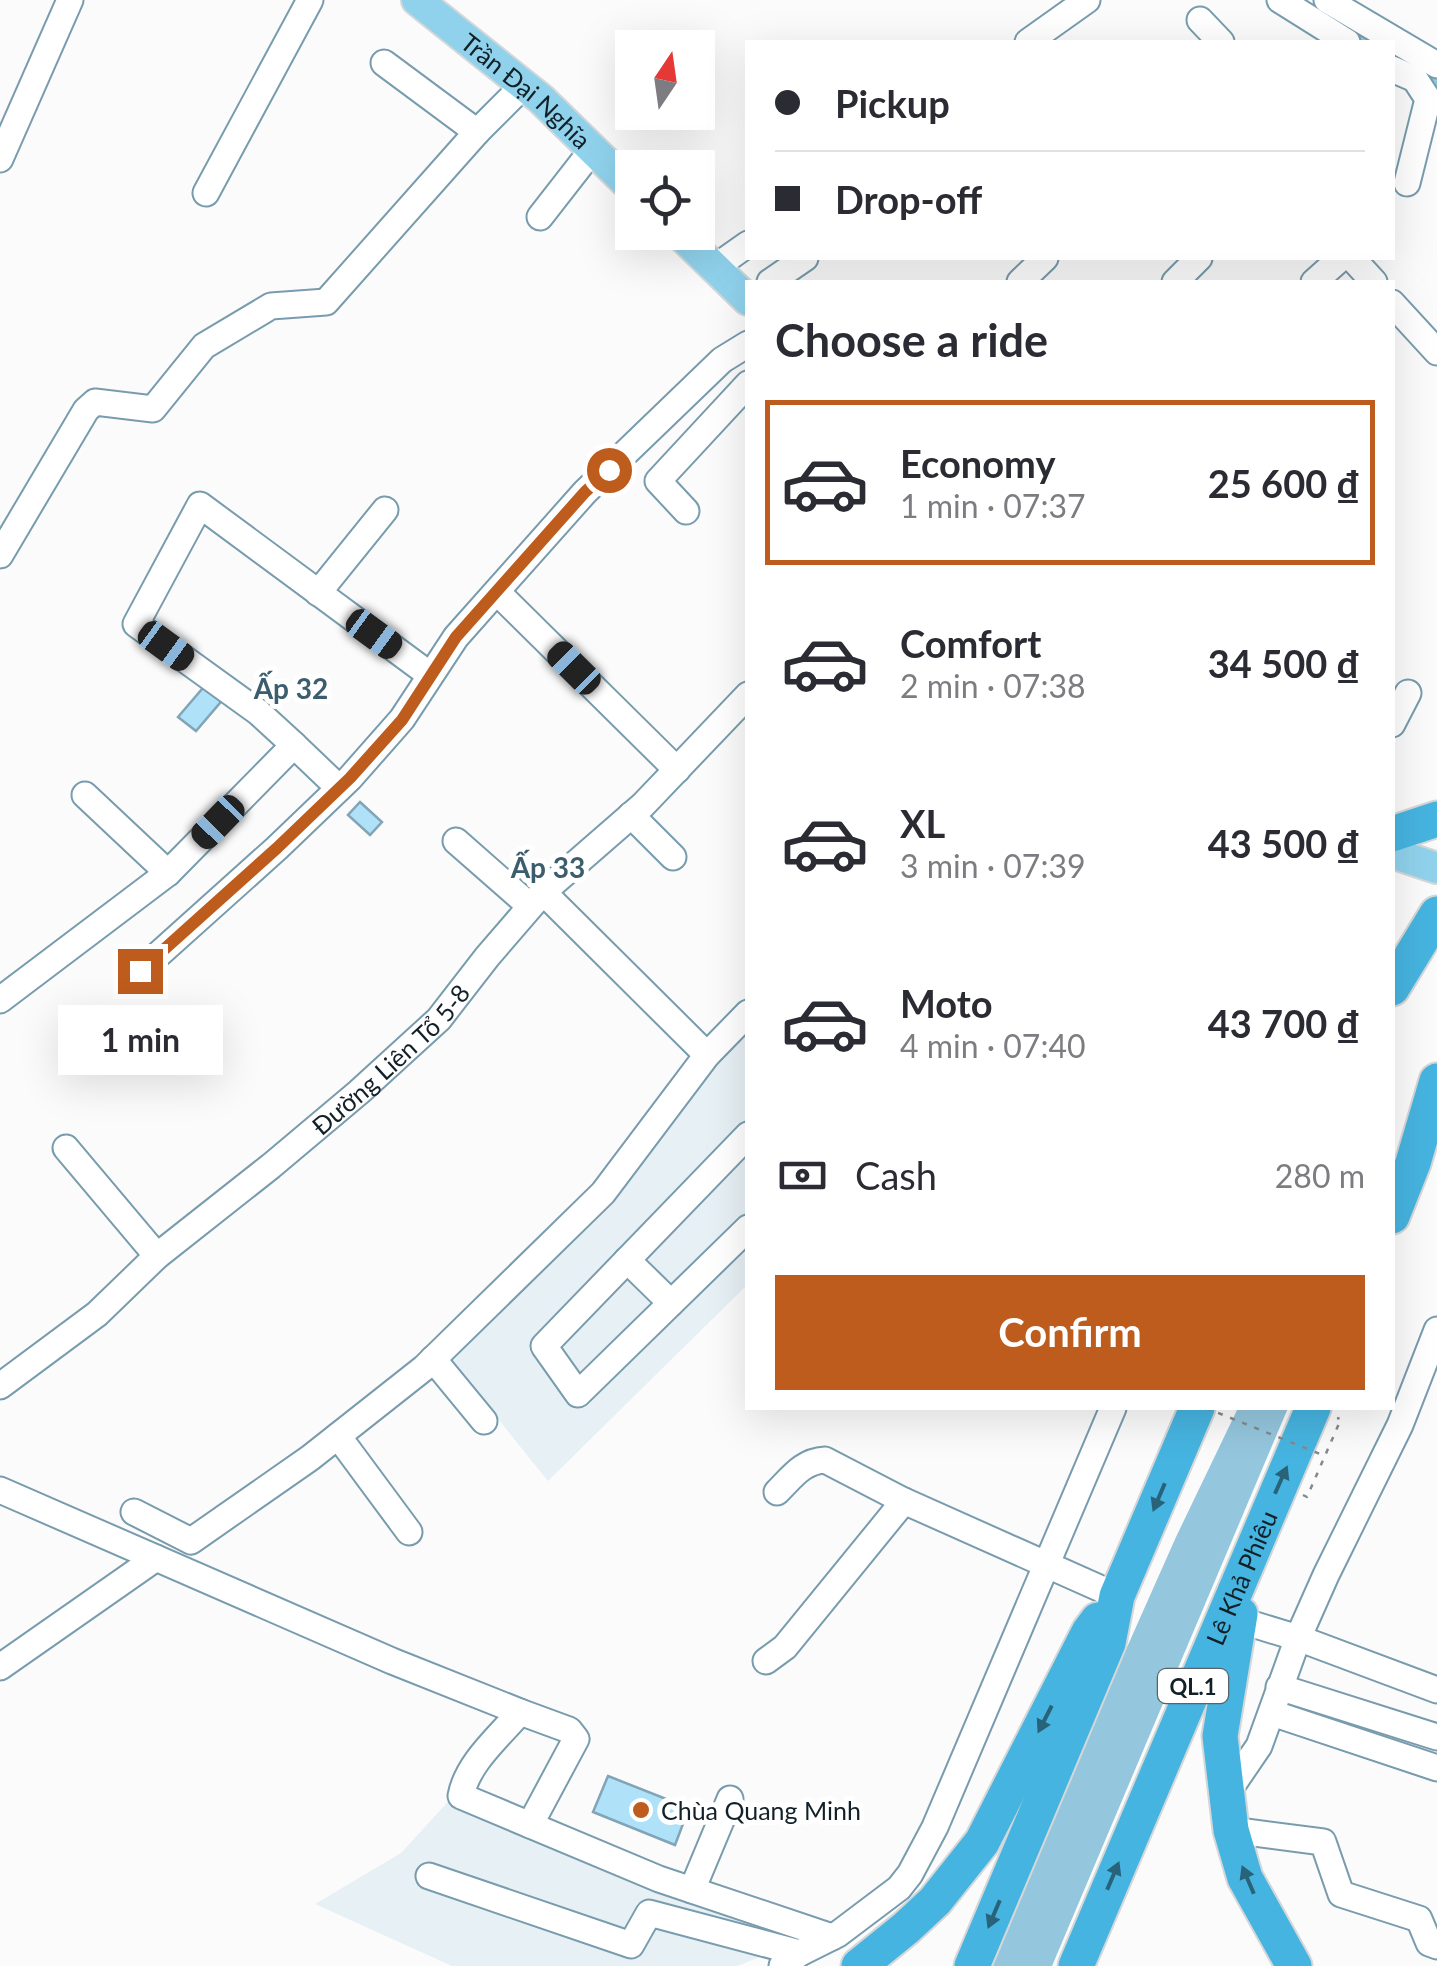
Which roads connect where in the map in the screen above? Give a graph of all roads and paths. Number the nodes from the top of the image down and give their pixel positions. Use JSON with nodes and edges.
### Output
{"nodes":[{"id":1,"x":70,"y":0,"type":"edge"},
{"id":2,"x":310,"y":0,"type":"edge"},
{"id":3,"x":417,"y":0,"type":"edge"},
{"id":4,"x":1088,"y":0,"type":"edge"},
{"id":5,"x":1280,"y":0,"type":"edge"},
{"id":6,"x":1327,"y":0,"type":"edge"},
{"id":7,"x":1200,"y":20,"type":"dead end"},
{"id":8,"x":1031,"y":40,"type":"edge"},
{"id":9,"x":1219,"y":40,"type":"edge"},
{"id":10,"x":1343,"y":40,"type":"edge"},
{"id":11,"x":1381,"y":40,"type":"edge"},
{"id":12,"x":1395,"y":50,"type":"edge"},
{"id":13,"x":384,"y":63,"type":"dead end"},
{"id":14,"x":1420,"y":69,"type":"edge"},
{"id":15,"x":524,"y":85,"type":"junction"},
{"id":16,"x":477,"y":132,"type":"junction"},
{"id":17,"x":593,"y":150,"type":"junction"},
{"id":18,"x":0,"y":160,"type":"edge"},
{"id":19,"x":615,"y":171,"type":"edge"},
{"id":20,"x":1406,"y":183,"type":"dead end"},
{"id":21,"x":206,"y":193,"type":"dead end"},
{"id":22,"x":540,"y":217,"type":"dead end"},
{"id":23,"x":745,"y":246,"type":"edge"},
{"id":24,"x":696,"y":250,"type":"edge"},
{"id":25,"x":802,"y":260,"type":"edge"},
{"id":26,"x":1043,"y":260,"type":"edge"},
{"id":27,"x":1197,"y":260,"type":"edge"},
{"id":28,"x":1339,"y":260,"type":"edge"},
{"id":29,"x":1354,"y":260,"type":"edge"},
{"id":30,"x":714,"y":268,"type":"junction"},
{"id":31,"x":773,"y":280,"type":"edge"},
{"id":32,"x":1022,"y":280,"type":"edge"},
{"id":33,"x":1178,"y":280,"type":"edge"},
{"id":34,"x":1316,"y":280,"type":"edge"},
{"id":35,"x":1372,"y":280,"type":"edge"},
{"id":36,"x":745,"y":297,"type":"edge"},
{"id":37,"x":1395,"y":307,"type":"edge"},
{"id":38,"x":745,"y":346,"type":"edge"},
{"id":39,"x":1437,"y":352,"type":"edge"},
{"id":40,"x":745,"y":387,"type":"edge"},
{"id":41,"x":385,"y":510,"type":"dead end"},
{"id":42,"x":686,"y":511,"type":"dead end"},
{"id":43,"x":0,"y":555,"type":"edge"},
{"id":44,"x":498,"y":592,"type":"junction"},
{"id":45,"x":318,"y":594,"type":"junction"},
{"id":46,"x":430,"y":676,"type":"junction"},
{"id":47,"x":1408,"y":693,"type":"dead end"},
{"id":48,"x":745,"y":698,"type":"edge"},
{"id":49,"x":1395,"y":718,"type":"edge"},
{"id":50,"x":294,"y":745,"type":"junction"},
{"id":51,"x":676,"y":770,"type":"junction"},
{"id":52,"x":339,"y":788,"type":"junction"},
{"id":53,"x":85,"y":796,"type":"dead end"},
{"id":54,"x":631,"y":815,"type":"junction"},
{"id":55,"x":1437,"y":818,"type":"edge"},
{"id":56,"x":1395,"y":833,"type":"edge"},
{"id":57,"x":456,"y":840,"type":"dead end"},
{"id":58,"x":1395,"y":854,"type":"edge"},
{"id":59,"x":673,"y":857,"type":"dead end"},
{"id":60,"x":1437,"y":868,"type":"edge"},
{"id":61,"x":168,"y":873,"type":"junction"},
{"id":62,"x":536,"y":899,"type":"junction"},
{"id":63,"x":1437,"y":914,"type":"edge"},
{"id":64,"x":140,"y":971,"type":"dead end"},
{"id":65,"x":1395,"y":983,"type":"edge"},
{"id":66,"x":0,"y":999,"type":"edge"},
{"id":67,"x":745,"y":1016,"type":"edge"},
{"id":68,"x":707,"y":1055,"type":"junction"},
{"id":69,"x":1437,"y":1081,"type":"edge"},
{"id":70,"x":745,"y":1138,"type":"edge"},
{"id":71,"x":66,"y":1148,"type":"dead end"},
{"id":72,"x":1395,"y":1209,"type":"edge"},
{"id":73,"x":745,"y":1231,"type":"edge"},
{"id":74,"x":157,"y":1256,"type":"junction"},
{"id":75,"x":627,"y":1260,"type":"junction"},
{"id":76,"x":671,"y":1303,"type":"junction"},
{"id":77,"x":1437,"y":1330,"type":"edge"},
{"id":78,"x":433,"y":1359,"type":"junction"},
{"id":79,"x":1430,"y":1369,"type":"edge"},
{"id":80,"x":0,"y":1386,"type":"edge"},
{"id":81,"x":1111,"y":1410,"type":"edge"},
{"id":82,"x":1196,"y":1410,"type":"edge"},
{"id":83,"x":1211,"y":1410,"type":"edge"},
{"id":84,"x":1312,"y":1410,"type":"edge"},
{"id":85,"x":484,"y":1421,"type":"dead end"},
{"id":86,"x":338,"y":1436,"type":"junction"},
{"id":87,"x":1325,"y":1456,"type":"dead end"},
{"id":88,"x":0,"y":1490,"type":"edge"},
{"id":89,"x":777,"y":1492,"type":"dead end"},
{"id":90,"x":904,"y":1501,"type":"junction"},
{"id":91,"x":134,"y":1512,"type":"dead end"},
{"id":92,"x":408,"y":1532,"type":"dead end"},
{"id":93,"x":191,"y":1541,"type":"junction"},
{"id":94,"x":1254,"y":1541,"type":"junction"},
{"id":95,"x":163,"y":1561,"type":"junction"},
{"id":96,"x":1046,"y":1564,"type":"junction"},
{"id":97,"x":1117,"y":1596,"type":"junction"},
{"id":98,"x":1239,"y":1620,"type":"junction"},
{"id":99,"x":1298,"y":1638,"type":"junction"},
{"id":100,"x":766,"y":1661,"type":"dead end"},
{"id":101,"x":0,"y":1667,"type":"edge"},
{"id":102,"x":1279,"y":1687,"type":"junction"},
{"id":103,"x":1437,"y":1690,"type":"edge"},
{"id":104,"x":520,"y":1712,"type":"junction"},
{"id":105,"x":1272,"y":1713,"type":"junction"},
{"id":106,"x":1437,"y":1737,"type":"edge"},
{"id":107,"x":1437,"y":1768,"type":"edge"},
{"id":108,"x":1227,"y":1793,"type":"junction"},
{"id":109,"x":730,"y":1799,"type":"dead end"},
{"id":110,"x":530,"y":1825,"type":"junction"},
{"id":111,"x":1231,"y":1830,"type":"junction"},
{"id":112,"x":430,"y":1876,"type":"dead end"},
{"id":113,"x":692,"y":1890,"type":"junction"},
{"id":114,"x":832,"y":1937,"type":"junction"},
{"id":115,"x":1437,"y":1946,"type":"edge"},
{"id":116,"x":791,"y":1960,"type":"edge"},
{"id":117,"x":859,"y":1966,"type":"edge"},
{"id":118,"x":972,"y":1966,"type":"edge"},
{"id":119,"x":1076,"y":1966,"type":"edge"},
{"id":120,"x":1294,"y":1966,"type":"edge"}],
"edges":[{"from":1,"to":18,"type":"street"},
{"from":2,"to":21,"type":"street"},
{"from":3,"to":15,"type":"main road","name":"Trần Đại Nghĩa"},
{"from":4,"to":8,"type":"street"},
{"from":5,"to":10,"type":"street"},
{"from":6,"to":11,"type":"street"},
{"from":7,"to":9,"type":"street"},
{"from":12,"to":14,"type":"street"},
{"from":13,"to":16,"type":"street"},
{"from":14,"to":20,"type":"street"},
{"from":15,"to":16,"type":"street"},
{"from":15,"to":17,"type":"main road","name":"Trần Đại Nghĩa"},
{"from":16,"to":43,"type":"street"},
{"from":17,"to":19,"type":"main road","name":"Trần Đại Nghĩa"},
{"from":17,"to":22,"type":"street"},
{"from":23,"to":30,"type":"street"},
{"from":24,"to":30,"type":"main road"},
{"from":25,"to":31,"type":"street"},
{"from":26,"to":32,"type":"street"},
{"from":27,"to":33,"type":"street"},
{"from":28,"to":34,"type":"street"},
{"from":29,"to":35,"type":"street"},
{"from":30,"to":36,"type":"main road"},
{"from":37,"to":39,"type":"street"},
{"from":38,"to":44,"type":"street"},
{"from":40,"to":42,"type":"street"},
{"from":41,"to":45,"type":"street"},
{"from":44,"to":46,"type":"street"},
{"from":44,"to":51,"type":"street"},
{"from":45,"to":46,"type":"street"},
{"from":45,"to":50,"type":"street"},
{"from":46,"to":52,"type":"street"},
{"from":47,"to":49,"type":"street"},
{"from":48,"to":51,"type":"street","name":"Đường Liên Tổ 5-8"},
{"from":50,"to":52,"type":"street"},
{"from":50,"to":61,"type":"street"},
{"from":51,"to":54,"type":"street","name":"Đường Liên Tổ 5-8"},
{"from":52,"to":64,"type":"street"},
{"from":53,"to":61,"type":"street"},
{"from":54,"to":59,"type":"street"},
{"from":54,"to":62,"type":"street","name":"Đường Liên Tổ 5-8"},
{"from":55,"to":56,"type":"highway"},
{"from":57,"to":62,"type":"street"},
{"from":58,"to":60,"type":"main road"},
{"from":61,"to":66,"type":"street"},
{"from":62,"to":68,"type":"street"},
{"from":62,"to":74,"type":"street","name":"Đường Liên Tổ 5-8"},
{"from":63,"to":65,"type":"highway"},
{"from":67,"to":68,"type":"street"},
{"from":68,"to":78,"type":"street"},
{"from":69,"to":72,"type":"highway"},
{"from":70,"to":75,"type":"street"},
{"from":71,"to":74,"type":"street"},
{"from":73,"to":76,"type":"street"},
{"from":74,"to":80,"type":"street","name":"Đường Liên Tổ 5-8"},
{"from":75,"to":76,"type":"street"},
{"from":75,"to":76,"type":"street"},
{"from":77,"to":79,"type":"street"},
{"from":78,"to":85,"type":"street"},
{"from":78,"to":86,"type":"street"},
{"from":79,"to":99,"type":"street"},
{"from":81,"to":96,"type":"street"},
{"from":82,"to":97,"type":"highway","one_way":true},
{"from":83,"to":87,"type":"path","bridge":true},
{"from":94,"to":84,"type":"highway","name":"Lê Khả Phiêu","number":"QL.1","one_way":true},
{"from":86,"to":92,"type":"street"},
{"from":86,"to":93,"type":"street"},
{"from":88,"to":95,"type":"street"},
{"from":89,"to":90,"type":"street"},
{"from":90,"to":96,"type":"street"},
{"from":90,"to":100,"type":"street"},
{"from":91,"to":93,"type":"street"},
{"from":93,"to":95,"type":"street"},
{"from":94,"to":98,"type":"highway"},
{"from":119,"to":94,"type":"highway","name":"Lê Khả Phiêu","number":"QL.1","one_way":true},
{"from":95,"to":101,"type":"street"},
{"from":95,"to":104,"type":"street"},
{"from":96,"to":97,"type":"street"},
{"from":96,"to":114,"type":"street"},
{"from":97,"to":117,"type":"highway","one_way":true},
{"from":97,"to":118,"type":"highway","one_way":true},
{"from":98,"to":99,"type":"street"},
{"from":98,"to":108,"type":"highway"},
{"from":99,"to":102,"type":"street"},
{"from":99,"to":103,"type":"street"},
{"from":102,"to":105,"type":"street"},
{"from":102,"to":106,"type":"street"},
{"from":104,"to":110,"type":"street"},
{"from":104,"to":110,"type":"street"},
{"from":105,"to":107,"type":"street"},
{"from":105,"to":108,"type":"street"},
{"from":108,"to":111,"type":"highway"},
{"from":109,"to":113,"type":"street"},
{"from":110,"to":113,"type":"street"},
{"from":111,"to":115,"type":"street"},
{"from":120,"to":111,"type":"highway","one_way":true},
{"from":112,"to":116,"type":"street"},
{"from":113,"to":114,"type":"street"},
{"from":114,"to":116,"type":"street"}]}
